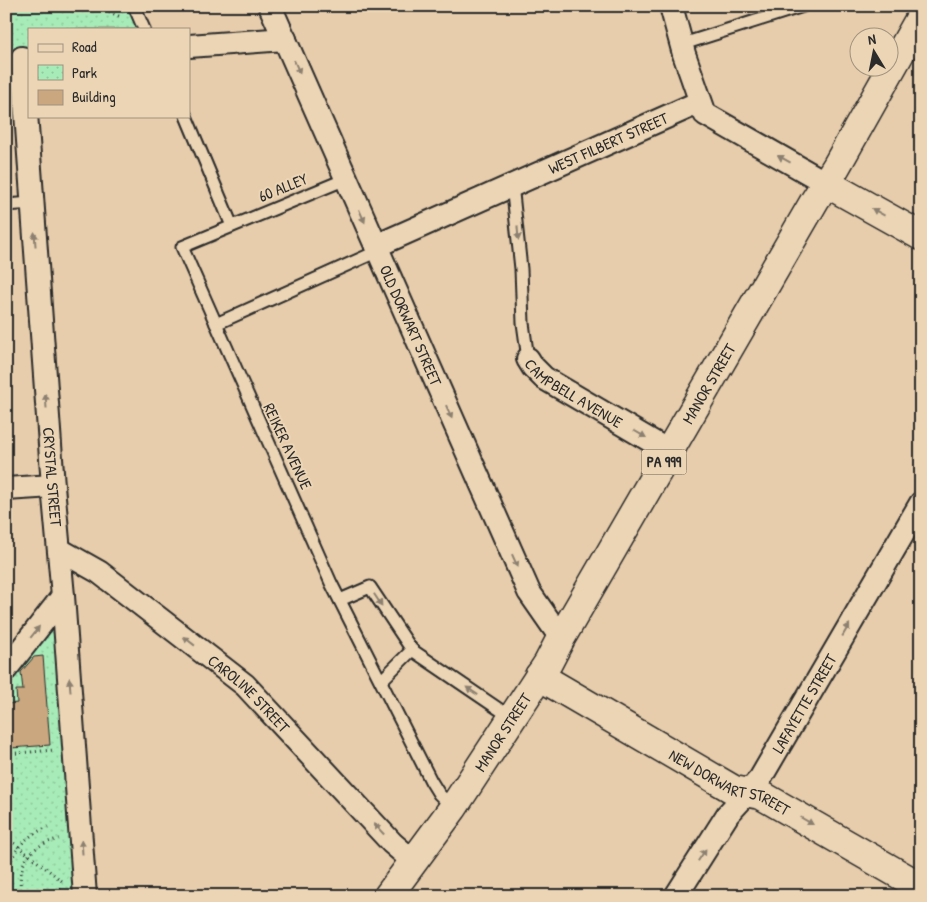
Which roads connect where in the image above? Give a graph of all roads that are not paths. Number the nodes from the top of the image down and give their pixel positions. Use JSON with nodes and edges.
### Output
{"nodes":[{"id":1,"x":134,"y":6,"type":"edge"},
{"id":2,"x":270,"y":6,"type":"edge"},
{"id":3,"x":671,"y":6,"type":"edge"},
{"id":4,"x":803,"y":6,"type":"edge"},
{"id":5,"x":921,"y":16,"type":"edge"},
{"id":6,"x":144,"y":28,"type":"edge"},
{"id":7,"x":285,"y":39,"type":"junction"},
{"id":8,"x":683,"y":44,"type":"junction"},
{"id":9,"x":190,"y":46,"type":"edge"},
{"id":10,"x":19,"y":58,"type":"edge"},
{"id":11,"x":700,"y":102,"type":"junction"},
{"id":12,"x":187,"y":118,"type":"edge"},
{"id":13,"x":346,"y":179,"type":"junction"},
{"id":14,"x":826,"y":183,"type":"junction"},
{"id":15,"x":512,"y":184,"type":"junction"},
{"id":16,"x":32,"y":203,"type":"junction"},
{"id":17,"x":6,"y":205,"type":"edge"},
{"id":18,"x":232,"y":226,"type":"junction"},
{"id":19,"x":921,"y":236,"type":"edge"},
{"id":20,"x":377,"y":248,"type":"junction"},
{"id":21,"x":216,"y":324,"type":"junction"},
{"id":22,"x":528,"y":359,"type":"joint"},
{"id":23,"x":670,"y":452,"type":"junction"},
{"id":24,"x":52,"y":486,"type":"junction"},
{"id":25,"x":6,"y":489,"type":"edge"},
{"id":26,"x":921,"y":503,"type":"edge"},
{"id":27,"x":60,"y":550,"type":"junction"},
{"id":28,"x":63,"y":596,"type":"junction"},
{"id":29,"x":340,"y":600,"type":"junction"},
{"id":30,"x":561,"y":638,"type":"junction"},
{"id":31,"x":412,"y":650,"type":"junction"},
{"id":32,"x":10,"y":658,"type":"edge"},
{"id":33,"x":539,"y":676,"type":"junction"},
{"id":34,"x":381,"y":681,"type":"junction"},
{"id":35,"x":512,"y":718,"type":"junction"},
{"id":36,"x":748,"y":792,"type":"junction"},
{"id":37,"x":453,"y":808,"type":"junction"},
{"id":38,"x":414,"y":862,"type":"junction"},
{"id":39,"x":921,"y":884,"type":"edge"},
{"id":40,"x":85,"y":896,"type":"edge"},
{"id":41,"x":388,"y":896,"type":"edge"},
{"id":42,"x":676,"y":896,"type":"edge"}],
"edges":[{"from":1,"to":6,"type":"lane"},
{"from":2,"to":7,"type":"street","name":"OLD DORWART STREET"},
{"from":3,"to":8,"type":"street"},
{"from":4,"to":8,"type":"lane"},
{"from":5,"to":14,"type":"main road","name":"MANOR STREET","number":"PA 999"},
{"from":7,"to":9,"type":"street"},
{"from":7,"to":13,"type":"street","name":"OLD DORWART STREET","one_way":true},
{"from":8,"to":11,"type":"street"},
{"from":10,"to":16,"type":"street","name":"CRYSTAL STREET"},
{"from":14,"to":11,"type":"street","one_way":true},
{"from":11,"to":15,"type":"street","name":"WEST FILBERT STREET"},
{"from":12,"to":18,"type":"lane"},
{"from":13,"to":18,"type":"lane","name":"60 ALLEY"},
{"from":13,"to":20,"type":"street","name":"OLD DORWART STREET","one_way":true},
{"from":19,"to":14,"type":"main road","one_way":true},
{"from":14,"to":23,"type":"main road","name":"MANOR STREET","number":"PA 999"},
{"from":15,"to":20,"type":"street","name":"WEST FILBERT STREET"},
{"from":15,"to":22,"type":"lane","name":"CAMPBELL AVENUE","one_way":true},
{"from":16,"to":17,"type":"lane"},
{"from":24,"to":16,"type":"street","name":"CRYSTAL STREET","one_way":true},
{"from":18,"to":21,"type":"lane","name":"REIKER AVENUE"},
{"from":20,"to":21,"type":"lane"},
{"from":20,"to":30,"type":"street","name":"OLD DORWART STREET","one_way":true},
{"from":21,"to":29,"type":"lane","name":"REIKER AVENUE"},
{"from":22,"to":23,"type":"street","name":"CAMPBELL AVENUE","one_way":true},
{"from":23,"to":30,"type":"main road","name":"MANOR STREET","number":"PA 999"},
{"from":24,"to":25,"type":"street"},
{"from":24,"to":27,"type":"street","name":"CRYSTAL STREET"},
{"from":36,"to":26,"type":"street","name":"LAFAYETTE STREET","one_way":true},
{"from":27,"to":28,"type":"street","name":"CRYSTAL STREET"},
{"from":38,"to":27,"type":"street","name":"CAROLINE STREET","one_way":true},
{"from":32,"to":28,"type":"street","one_way":true},
{"from":40,"to":28,"type":"street","name":"CRYSTAL STREET","one_way":true},
{"from":29,"to":31,"type":"lane","one_way":true},
{"from":29,"to":34,"type":"lane","name":"REIKER AVENUE"},
{"from":30,"to":33,"type":"main road","name":"MANOR STREET","number":"PA 999"},
{"from":31,"to":34,"type":"lane"},
{"from":35,"to":31,"type":"lane","one_way":true},
{"from":33,"to":35,"type":"main road","name":"MANOR STREET","number":"PA 999"},
{"from":33,"to":36,"type":"main road","name":"NEW DORWART STREET"},
{"from":34,"to":37,"type":"lane","name":"REIKER AVENUE"},
{"from":35,"to":37,"type":"main road","name":"MANOR STREET","number":"PA 999"},
{"from":36,"to":39,"type":"main road","name":"NEW DORWART STREET","one_way":true},
{"from":42,"to":36,"type":"street","name":"LAFAYETTE STREET","one_way":true},
{"from":37,"to":38,"type":"main road","name":"MANOR STREET","number":"PA 999"},
{"from":38,"to":41,"type":"main road","name":"MANOR STREET","number":"PA 999"}]}
